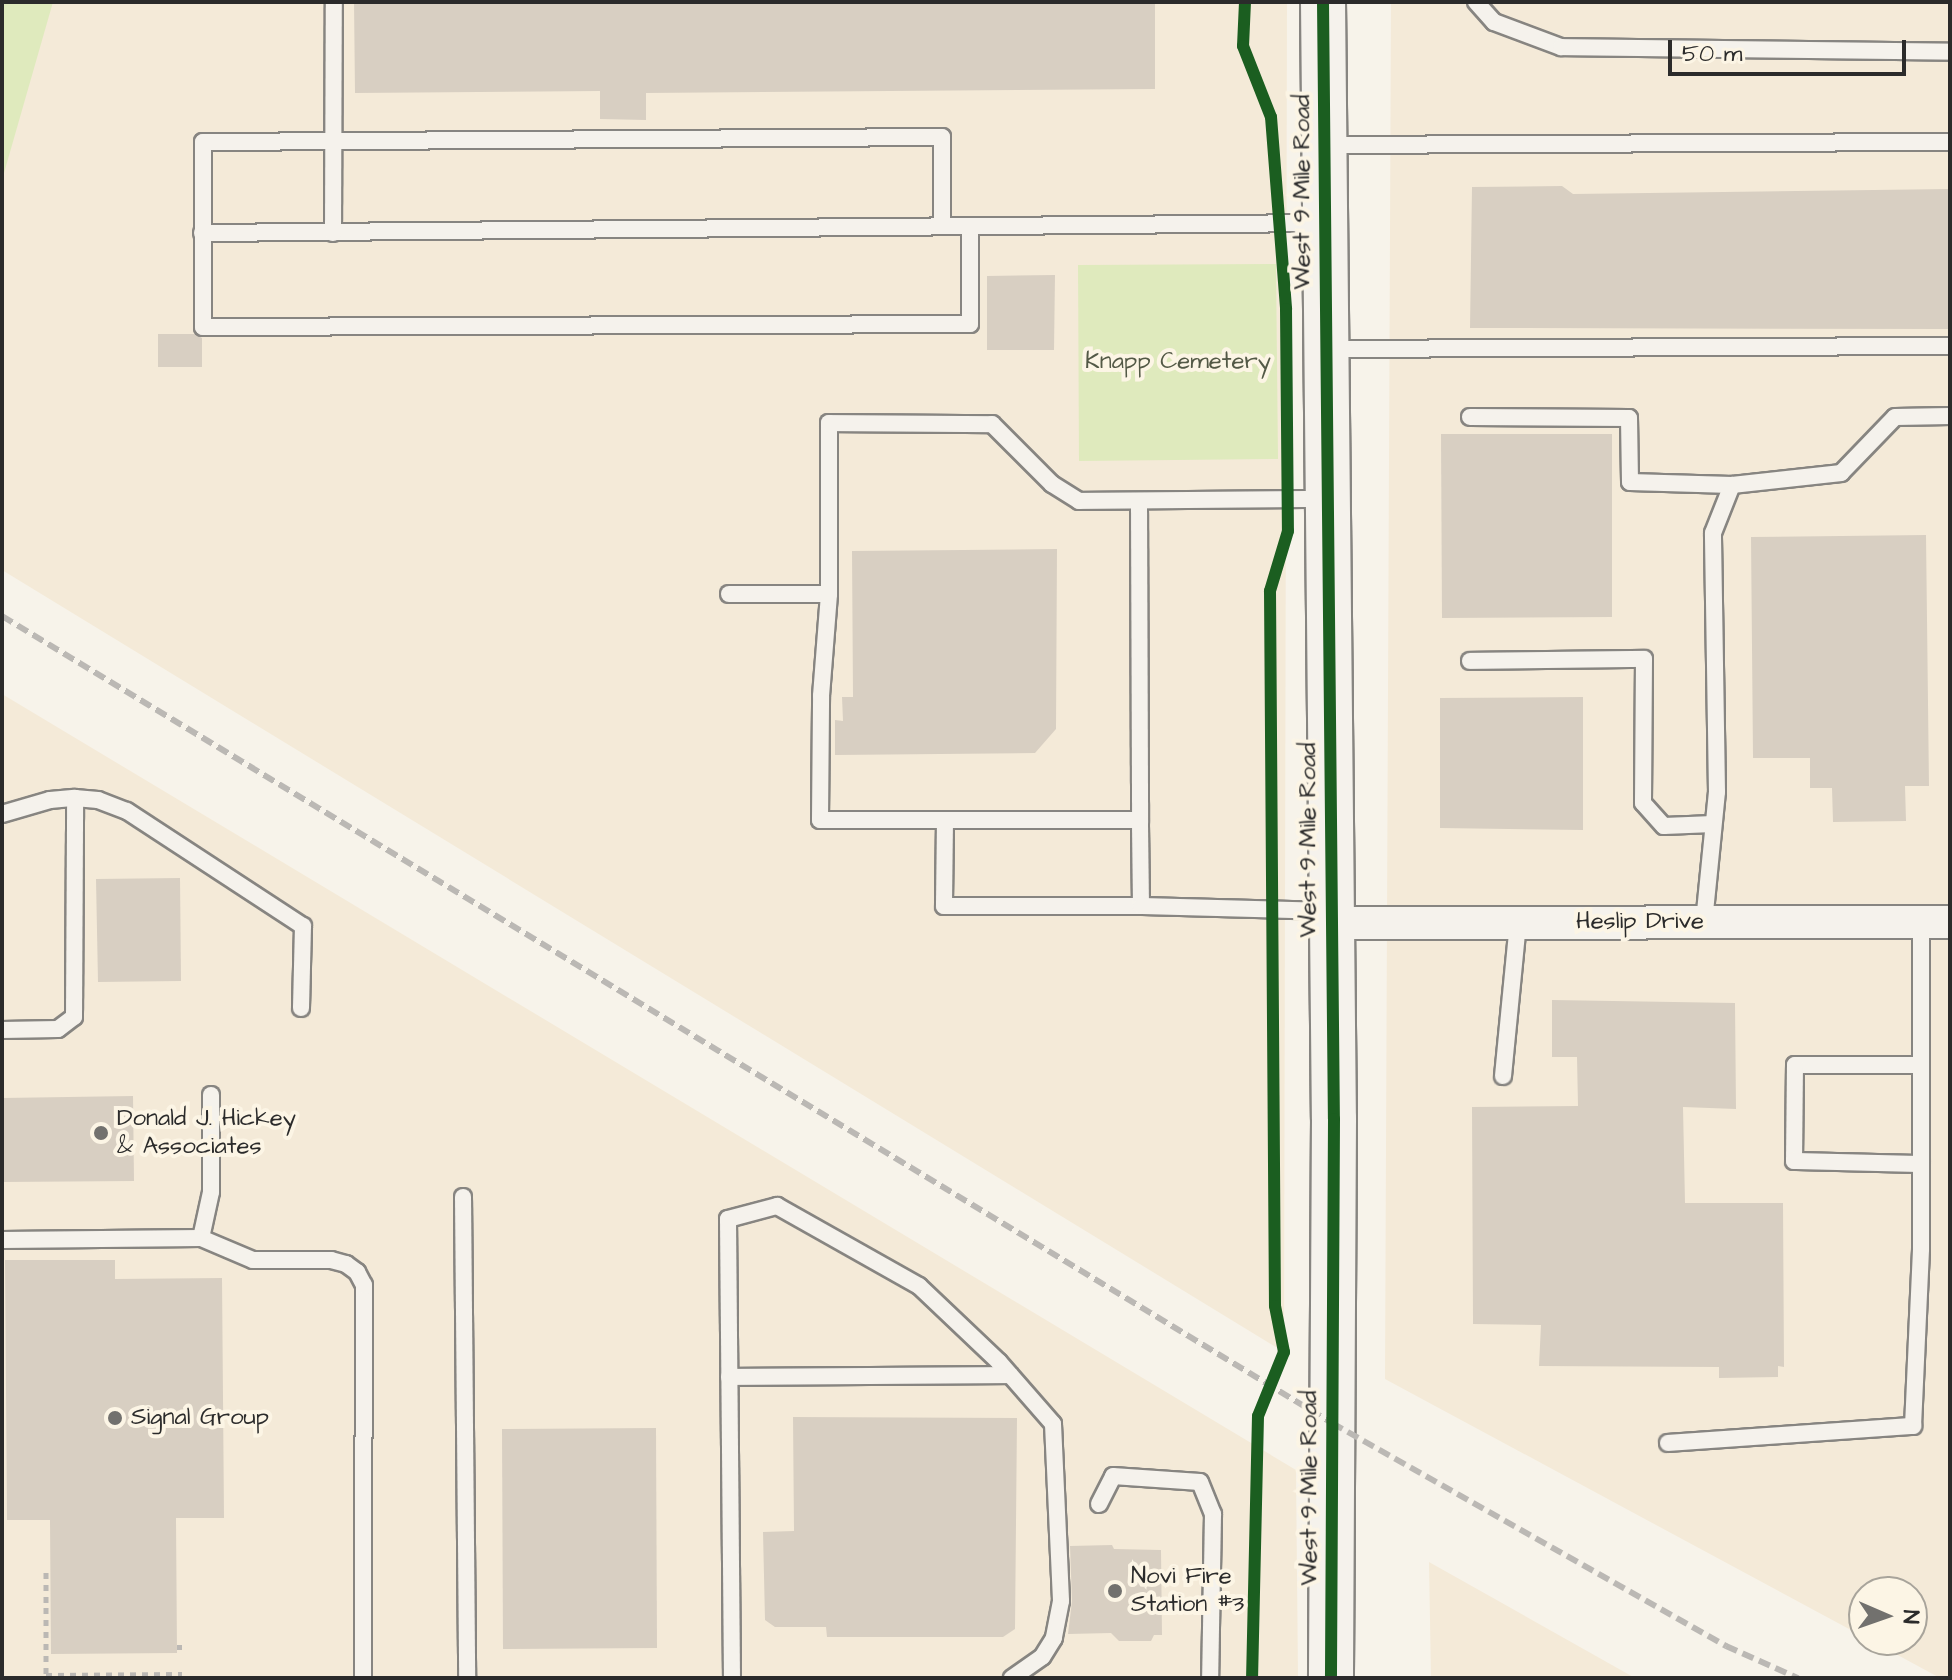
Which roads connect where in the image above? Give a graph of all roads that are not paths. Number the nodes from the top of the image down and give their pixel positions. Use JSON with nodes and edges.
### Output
{"nodes":[{"id":1,"x":334,"y":2,"type":"edge"},
{"id":2,"x":1323,"y":2,"type":"edge"},
{"id":3,"x":1476,"y":2,"type":"edge"},
{"id":4,"x":1950,"y":52,"type":"edge"},
{"id":5,"x":333,"y":141,"type":"junction"},
{"id":6,"x":1950,"y":142,"type":"edge"},
{"id":7,"x":1324,"y":145,"type":"junction"},
{"id":8,"x":1325,"y":223,"type":"junction"},
{"id":9,"x":942,"y":226,"type":"junction"},
{"id":10,"x":970,"y":226,"type":"junction"},
{"id":11,"x":202,"y":233,"type":"junction"},
{"id":12,"x":333,"y":233,"type":"junction"},
{"id":13,"x":1950,"y":346,"type":"edge"},
{"id":14,"x":1326,"y":349,"type":"junction"},
{"id":15,"x":1950,"y":416,"type":"edge"},
{"id":16,"x":1470,"y":417,"type":"dead end"},
{"id":17,"x":1732,"y":485,"type":"junction"},
{"id":18,"x":1328,"y":499,"type":"junction"},
{"id":19,"x":1139,"y":502,"type":"junction"},
{"id":20,"x":729,"y":594,"type":"dead end"},
{"id":21,"x":829,"y":594,"type":"junction"},
{"id":22,"x":1470,"y":661,"type":"dead end"},
{"id":23,"x":75,"y":798,"type":"junction"},
{"id":24,"x":2,"y":814,"type":"edge"},
{"id":25,"x":1140,"y":820,"type":"junction"},
{"id":26,"x":945,"y":821,"type":"junction"},
{"id":27,"x":1713,"y":824,"type":"junction"},
{"id":28,"x":1141,"y":906,"type":"junction"},
{"id":29,"x":1331,"y":917,"type":"junction"},
{"id":30,"x":1704,"y":922,"type":"junction"},
{"id":31,"x":1936,"y":922,"type":"edge"},
{"id":32,"x":1518,"y":923,"type":"junction"},
{"id":33,"x":301,"y":1008,"type":"dead end"},
{"id":34,"x":2,"y":1030,"type":"edge"},
{"id":35,"x":1921,"y":1065,"type":"junction"},
{"id":36,"x":1503,"y":1076,"type":"dead end"},
{"id":37,"x":211,"y":1095,"type":"dead end"},
{"id":38,"x":1921,"y":1164,"type":"junction"},
{"id":39,"x":463,"y":1197,"type":"dead end"},
{"id":40,"x":201,"y":1238,"type":"junction"},
{"id":41,"x":2,"y":1240,"type":"edge"},
{"id":42,"x":1010,"y":1375,"type":"junction"},
{"id":43,"x":729,"y":1377,"type":"junction"},
{"id":44,"x":1668,"y":1443,"type":"dead end"},
{"id":45,"x":1099,"y":1504,"type":"dead end"},
{"id":46,"x":363,"y":1678,"type":"edge"},
{"id":47,"x":467,"y":1678,"type":"edge"},
{"id":48,"x":732,"y":1678,"type":"edge"},
{"id":49,"x":1012,"y":1678,"type":"edge"},
{"id":50,"x":1210,"y":1678,"type":"edge"},
{"id":51,"x":1331,"y":1678,"type":"edge"}],
"edges":[{"from":1,"to":5,"type":"lane"},
{"from":2,"to":7,"type":"street","name":"West 9 Mile Road"},
{"from":3,"to":4,"type":"lane"},
{"from":5,"to":9,"type":"lane"},
{"from":5,"to":11,"type":"lane"},
{"from":5,"to":12,"type":"lane"},
{"from":6,"to":7,"type":"lane"},
{"from":7,"to":8,"type":"street","name":"West 9 Mile Road"},
{"from":8,"to":10,"type":"lane"},
{"from":8,"to":14,"type":"street","name":"West 9 Mile Road"},
{"from":9,"to":10,"type":"lane"},
{"from":9,"to":12,"type":"lane"},
{"from":10,"to":11,"type":"lane"},
{"from":11,"to":12,"type":"lane"},
{"from":13,"to":14,"type":"lane"},
{"from":14,"to":18,"type":"street","name":"West 9 Mile Road"},
{"from":15,"to":17,"type":"lane"},
{"from":16,"to":17,"type":"lane"},
{"from":17,"to":27,"type":"lane"},
{"from":18,"to":19,"type":"lane"},
{"from":18,"to":29,"type":"street","name":"West 9 Mile Road"},
{"from":19,"to":21,"type":"lane"},
{"from":19,"to":25,"type":"lane"},
{"from":20,"to":21,"type":"lane"},
{"from":21,"to":26,"type":"lane"},
{"from":22,"to":27,"type":"lane"},
{"from":23,"to":24,"type":"lane"},
{"from":23,"to":33,"type":"lane"},
{"from":23,"to":34,"type":"lane"},
{"from":25,"to":26,"type":"lane"},
{"from":25,"to":28,"type":"lane"},
{"from":26,"to":28,"type":"lane"},
{"from":27,"to":30,"type":"lane"},
{"from":28,"to":29,"type":"lane"},
{"from":29,"to":32,"type":"street","name":"Heslip Drive"},
{"from":29,"to":51,"type":"street","name":"West 9 Mile Road"},
{"from":30,"to":31,"type":"street","name":"Heslip Drive"},
{"from":30,"to":32,"type":"street","name":"Heslip Drive"},
{"from":31,"to":35,"type":"lane"},
{"from":32,"to":36,"type":"lane"},
{"from":35,"to":38,"type":"lane"},
{"from":35,"to":38,"type":"lane"},
{"from":37,"to":40,"type":"lane"},
{"from":38,"to":44,"type":"lane"},
{"from":39,"to":47,"type":"lane"},
{"from":40,"to":41,"type":"lane"},
{"from":40,"to":46,"type":"lane"},
{"from":42,"to":43,"type":"lane"},
{"from":42,"to":43,"type":"lane"},
{"from":42,"to":49,"type":"lane"},
{"from":43,"to":48,"type":"lane"},
{"from":45,"to":50,"type":"lane"}]}
